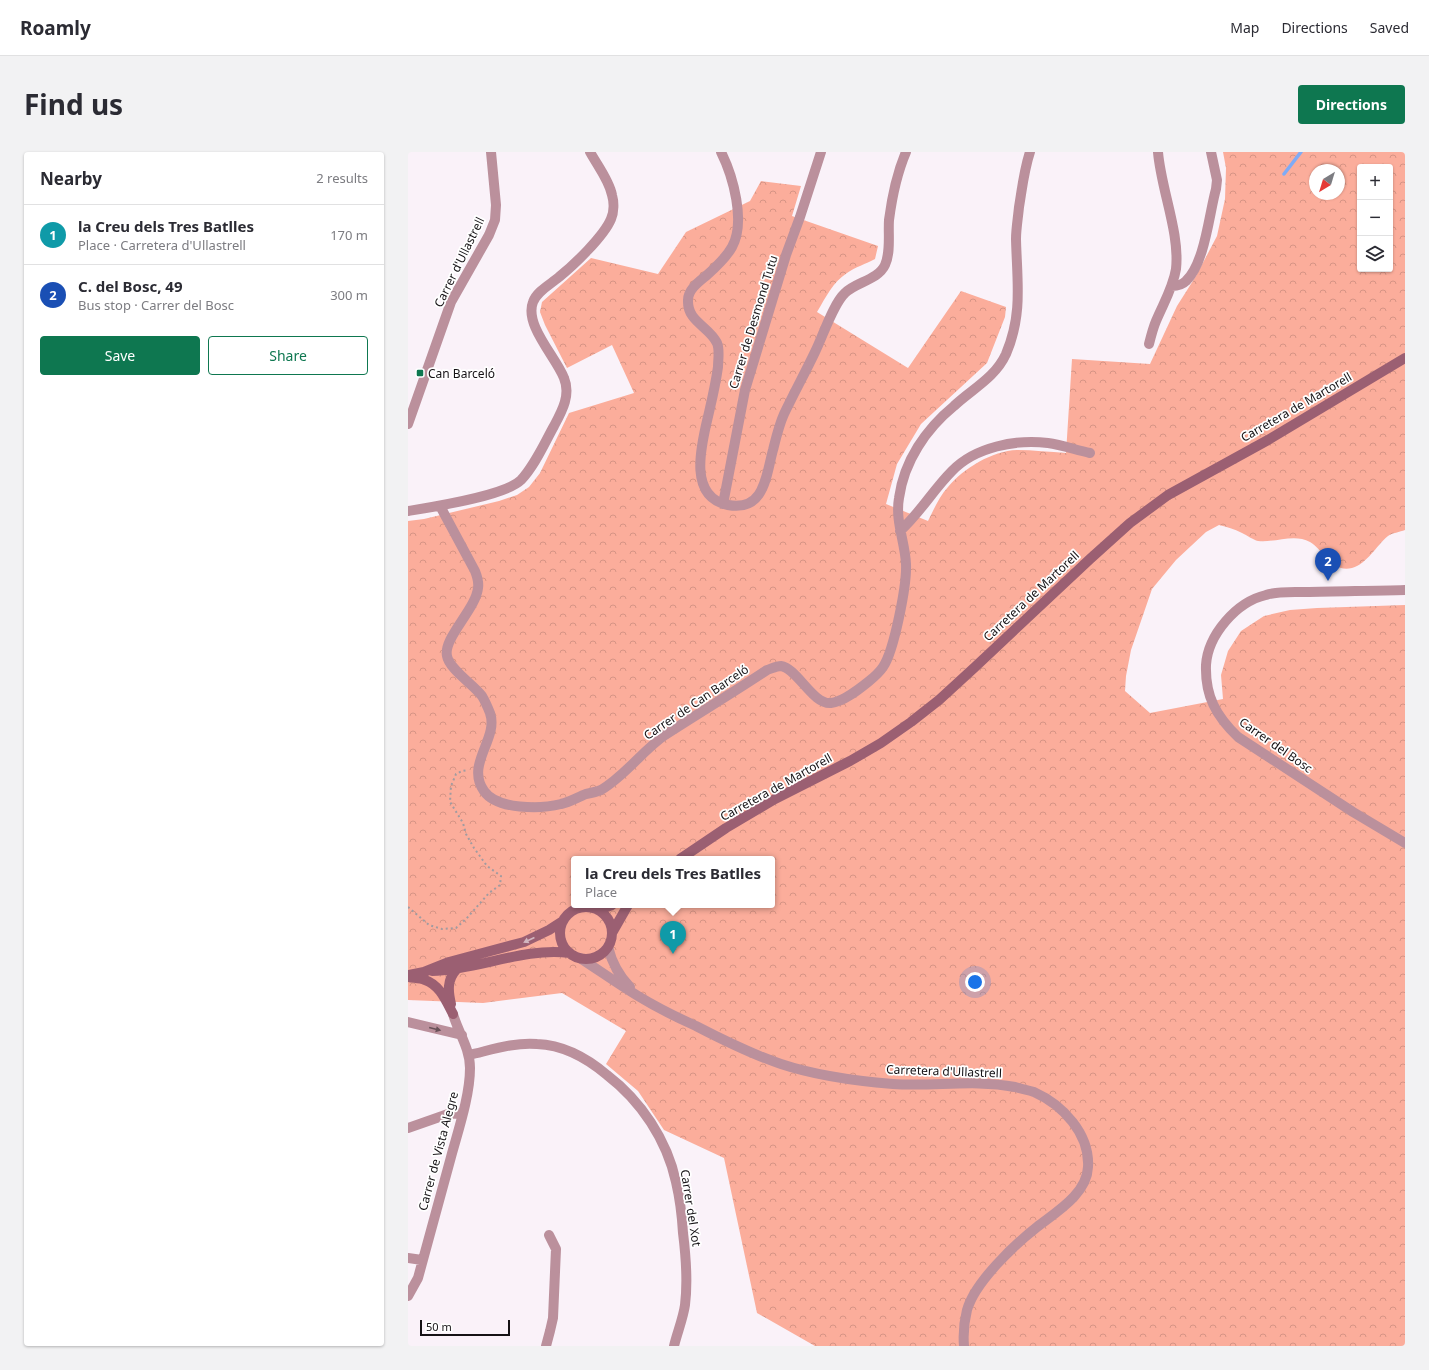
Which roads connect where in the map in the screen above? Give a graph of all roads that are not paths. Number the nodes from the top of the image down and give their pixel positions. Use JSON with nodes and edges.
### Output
{"nodes":[{"id":1,"x":491,"y":152,"type":"edge"},
{"id":2,"x":590,"y":152,"type":"edge"},
{"id":3,"x":721,"y":152,"type":"edge"},
{"id":4,"x":821,"y":152,"type":"edge"},
{"id":5,"x":906,"y":152,"type":"edge"},
{"id":6,"x":1030,"y":152,"type":"edge"},
{"id":7,"x":1158,"y":152,"type":"edge"},
{"id":8,"x":1211,"y":152,"type":"edge"},
{"id":9,"x":1172,"y":286,"type":"junction"},
{"id":10,"x":1149,"y":344,"type":"dead end"},
{"id":11,"x":1405,"y":358,"type":"edge"},
{"id":12,"x":408,"y":424,"type":"edge"},
{"id":13,"x":1090,"y":453,"type":"dead end"},
{"id":14,"x":723,"y":504,"type":"junction"},
{"id":15,"x":440,"y":506,"type":"junction"},
{"id":16,"x":408,"y":511,"type":"edge"},
{"id":17,"x":900,"y":531,"type":"junction"},
{"id":18,"x":1405,"y":590,"type":"edge"},
{"id":19,"x":1405,"y":843,"type":"edge"},
{"id":20,"x":684,"y":856,"type":"edge"},
{"id":21,"x":579,"y":908,"type":"edge"},
{"id":22,"x":594,"y":908,"type":"edge"},
{"id":23,"x":604,"y":908,"type":"edge"},
{"id":24,"x":626,"y":908,"type":"edge"},
{"id":25,"x":599,"y":910,"type":"junction"},
{"id":26,"x":563,"y":921,"type":"junction"},
{"id":27,"x":612,"y":933,"type":"junction"},
{"id":28,"x":608,"y":947,"type":"junction"},
{"id":29,"x":570,"y":953,"type":"junction"},
{"id":30,"x":580,"y":958,"type":"junction"},
{"id":31,"x":456,"y":970,"type":"junction"},
{"id":32,"x":424,"y":972,"type":"junction"},
{"id":33,"x":408,"y":976,"type":"edge"},
{"id":34,"x":640,"y":998,"type":"junction"},
{"id":35,"x":453,"y":1014,"type":"junction"},
{"id":36,"x":408,"y":1022,"type":"edge"},
{"id":37,"x":462,"y":1035,"type":"junction"},
{"id":38,"x":468,"y":1055,"type":"junction"},
{"id":39,"x":462,"y":1113,"type":"junction"},
{"id":40,"x":408,"y":1128,"type":"edge"},
{"id":41,"x":549,"y":1235,"type":"dead end"},
{"id":42,"x":408,"y":1258,"type":"edge"},
{"id":43,"x":422,"y":1260,"type":"junction"},
{"id":44,"x":408,"y":1296,"type":"edge"},
{"id":45,"x":546,"y":1346,"type":"edge"},
{"id":46,"x":674,"y":1346,"type":"edge"},
{"id":47,"x":964,"y":1346,"type":"edge"}],
"edges":[{"from":1,"to":12,"type":"street","name":"Carrer d'Ullastrell"},
{"from":2,"to":15,"type":"street"},
{"from":3,"to":14,"type":"street"},
{"from":4,"to":14,"type":"street","name":"Carrer de Desmond Tutu"},
{"from":5,"to":14,"type":"street"},
{"from":6,"to":17,"type":"street","name":"Carrer de Can Barceló"},
{"from":7,"to":9,"type":"street"},
{"from":8,"to":9,"type":"street"},
{"from":9,"to":10,"type":"street"},
{"from":11,"to":20,"type":"main road","name":"Carretera de Martorell"},
{"from":13,"to":17,"type":"street"},
{"from":15,"to":16,"type":"street"},
{"from":15,"to":17,"type":"street","name":"Carrer de Can Barceló"},
{"from":18,"to":19,"type":"street","name":"Carrer del Bosc"},
{"from":21,"to":26,"type":"main road"},
{"from":22,"to":25,"type":"main road"},
{"from":23,"to":25,"type":"main road"},
{"from":24,"to":27,"type":"main road"},
{"from":25,"to":27,"type":"main road"},
{"from":26,"to":29,"type":"main road"},
{"from":26,"to":32,"type":"main road","one_way":true},
{"from":27,"to":28,"type":"main road"},
{"from":28,"to":30,"type":"main road"},
{"from":28,"to":34,"type":"street","name":"Carretera d'Ullastrell"},
{"from":29,"to":30,"type":"main road"},
{"from":29,"to":31,"type":"main road"},
{"from":30,"to":34,"type":"street","name":"Carretera d'Ullastrell"},
{"from":31,"to":32,"type":"main road"},
{"from":31,"to":35,"type":"main road"},
{"from":32,"to":33,"type":"main road"},
{"from":33,"to":35,"type":"main road"},
{"from":34,"to":47,"type":"street","name":"Carretera d'Ullastrell"},
{"from":35,"to":37,"type":"street","name":"Carrer de Vista Alegre"},
{"from":36,"to":37,"type":"street","one_way":true},
{"from":37,"to":38,"type":"street","name":"Carrer de Vista Alegre"},
{"from":38,"to":39,"type":"street","name":"Carrer de Vista Alegre"},
{"from":38,"to":46,"type":"street","name":"Carrer del Xot"},
{"from":39,"to":40,"type":"street"},
{"from":39,"to":43,"type":"street","name":"Carrer de Vista Alegre"},
{"from":41,"to":45,"type":"street"},
{"from":42,"to":43,"type":"street"},
{"from":43,"to":44,"type":"street","name":"Carrer de Vista Alegre"}]}
